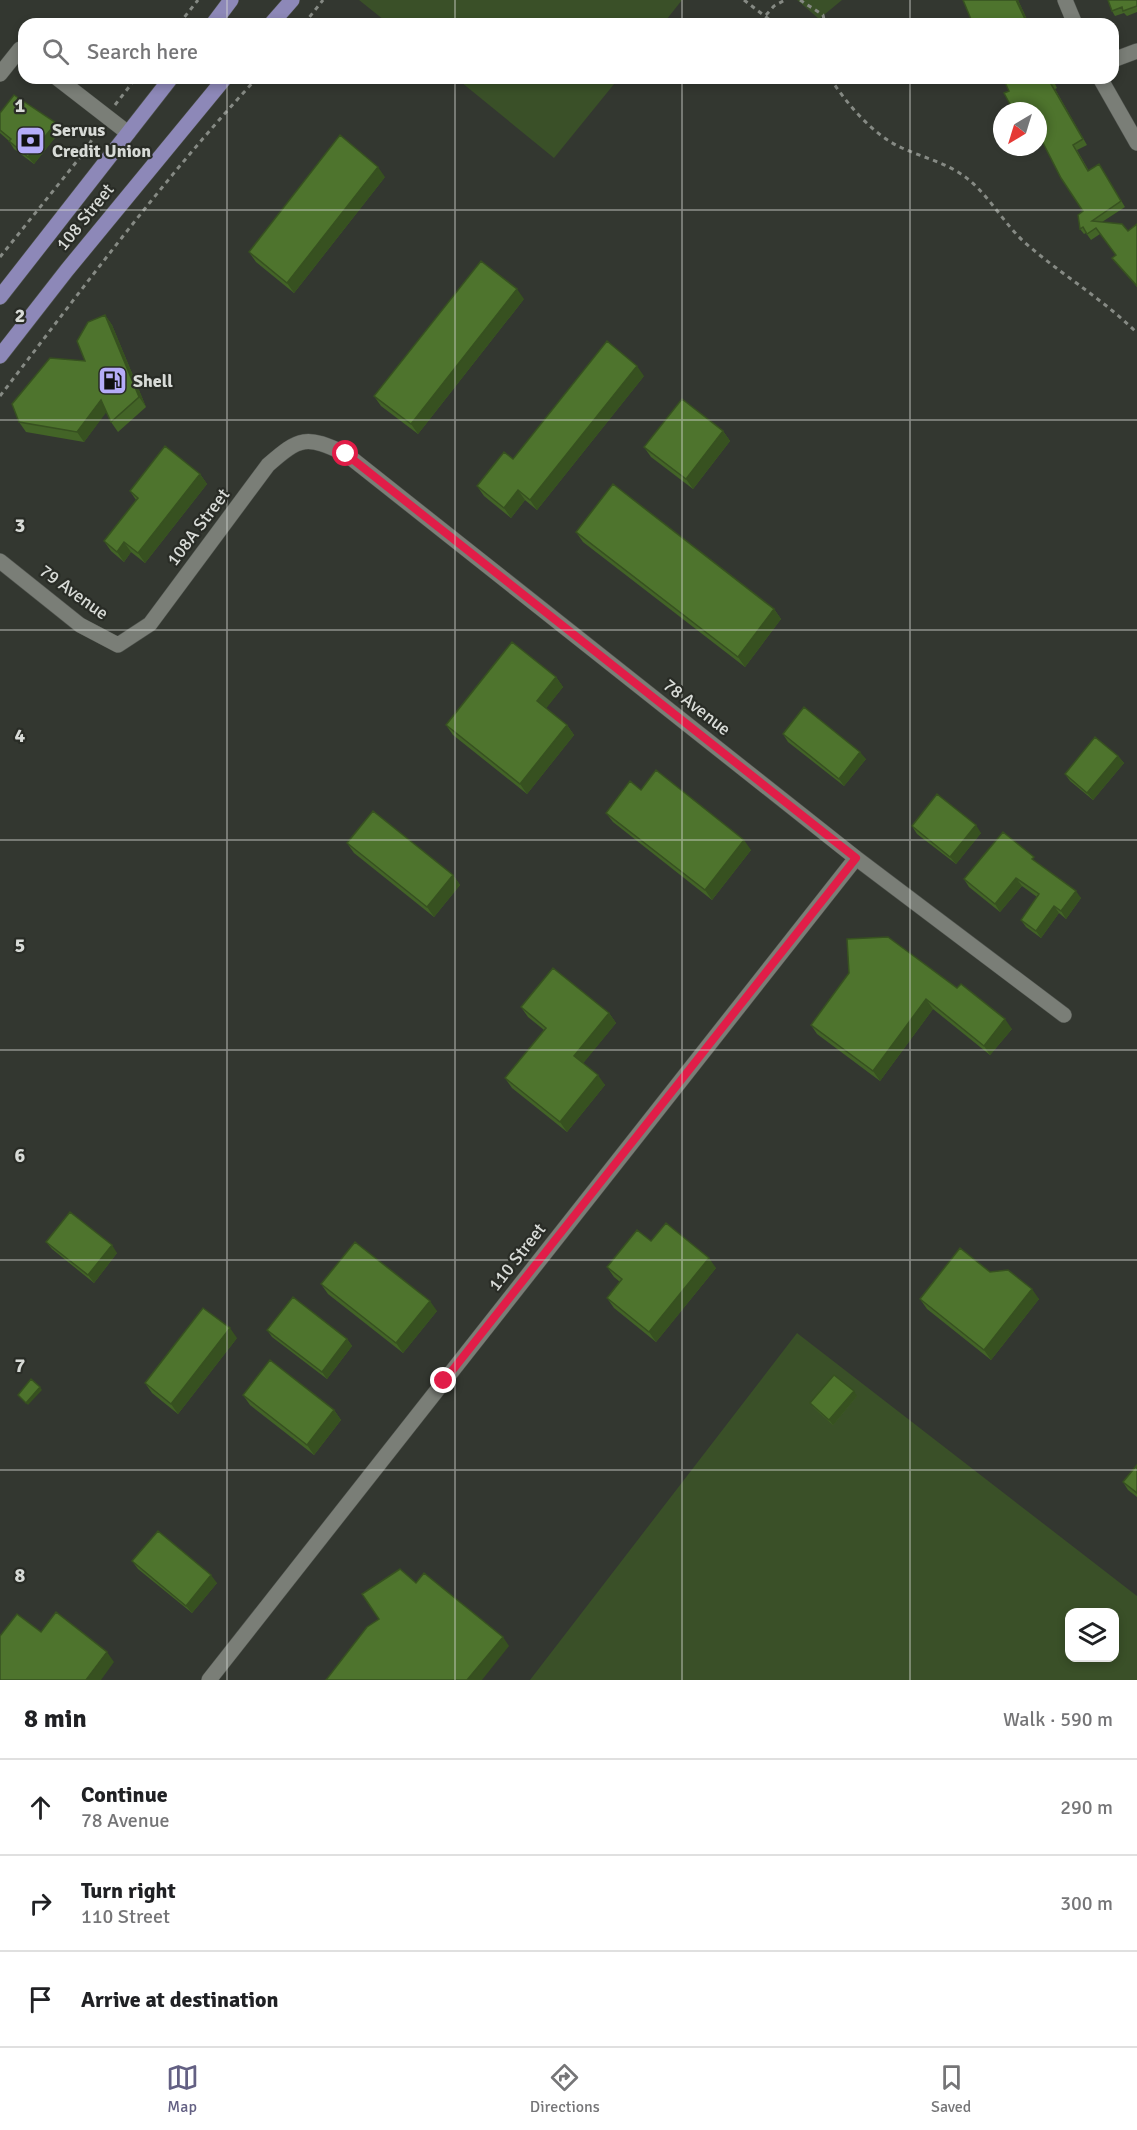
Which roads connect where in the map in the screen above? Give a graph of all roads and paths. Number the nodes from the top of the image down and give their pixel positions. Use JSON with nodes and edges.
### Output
{"nodes":[{"id":1,"x":198,"y":0,"type":"edge"},
{"id":2,"x":231,"y":0,"type":"edge"},
{"id":3,"x":292,"y":0,"type":"edge"},
{"id":4,"x":323,"y":0,"type":"edge"},
{"id":5,"x":744,"y":0,"type":"edge"},
{"id":6,"x":786,"y":0,"type":"edge"},
{"id":7,"x":800,"y":0,"type":"edge"},
{"id":8,"x":1065,"y":0,"type":"edge"},
{"id":9,"x":766,"y":16,"type":"joint"},
{"id":10,"x":184,"y":18,"type":"edge"},
{"id":11,"x":218,"y":18,"type":"edge"},
{"id":12,"x":276,"y":18,"type":"edge"},
{"id":13,"x":309,"y":18,"type":"edge"},
{"id":14,"x":824,"y":18,"type":"edge"},
{"id":15,"x":1072,"y":18,"type":"edge"},
{"id":16,"x":1137,"y":51,"type":"edge"},
{"id":17,"x":18,"y":52,"type":"edge"},
{"id":18,"x":1119,"y":58,"type":"edge"},
{"id":19,"x":0,"y":74,"type":"edge"},
{"id":20,"x":65,"y":84,"type":"edge"},
{"id":21,"x":131,"y":84,"type":"edge"},
{"id":22,"x":166,"y":84,"type":"edge"},
{"id":23,"x":220,"y":84,"type":"edge"},
{"id":24,"x":251,"y":84,"type":"edge"},
{"id":25,"x":835,"y":84,"type":"edge"},
{"id":26,"x":1103,"y":84,"type":"edge"},
{"id":27,"x":106,"y":117,"type":"junction"},
{"id":28,"x":128,"y":133,"type":"junction"},
{"id":29,"x":1137,"y":143,"type":"edge"},
{"id":30,"x":0,"y":257,"type":"edge"},
{"id":31,"x":0,"y":297,"type":"edge"},
{"id":32,"x":1137,"y":333,"type":"edge"},
{"id":33,"x":0,"y":356,"type":"edge"},
{"id":34,"x":0,"y":396,"type":"edge"},
{"id":35,"x":303,"y":442,"type":"joint"},
{"id":36,"x":0,"y":561,"type":"edge"},
{"id":37,"x":128,"y":639,"type":"joint"},
{"id":38,"x":856,"y":858,"type":"junction"},
{"id":39,"x":1064,"y":1015,"type":"dead end"},
{"id":40,"x":209,"y":1680,"type":"edge"}],
"edges":[{"from":1,"to":10,"type":"path"},
{"from":2,"to":11,"type":"main road"},
{"from":3,"to":12,"type":"main road"},
{"from":4,"to":13,"type":"path"},
{"from":5,"to":9,"type":"path"},
{"from":6,"to":9,"type":"path"},
{"from":7,"to":14,"type":"path"},
{"from":8,"to":15,"type":"street"},
{"from":16,"to":18,"type":"street"},
{"from":17,"to":19,"type":"street"},
{"from":20,"to":27,"type":"street"},
{"from":21,"to":27,"type":"path"},
{"from":22,"to":28,"type":"main road","name":"108 Street"},
{"from":23,"to":33,"type":"main road","name":"108 Street"},
{"from":24,"to":34,"type":"path"},
{"from":25,"to":32,"type":"path"},
{"from":26,"to":29,"type":"street"},
{"from":27,"to":28,"type":"street"},
{"from":27,"to":30,"type":"path"},
{"from":28,"to":31,"type":"main road","name":"108 Street"},
{"from":35,"to":37,"type":"street","name":"108A Street"},
{"from":35,"to":38,"type":"street","name":"78 Avenue"},
{"from":36,"to":37,"type":"street","name":"79 Avenue"},
{"from":38,"to":39,"type":"street","name":"78 Avenue"},
{"from":38,"to":40,"type":"street","name":"110 Street"}]}
